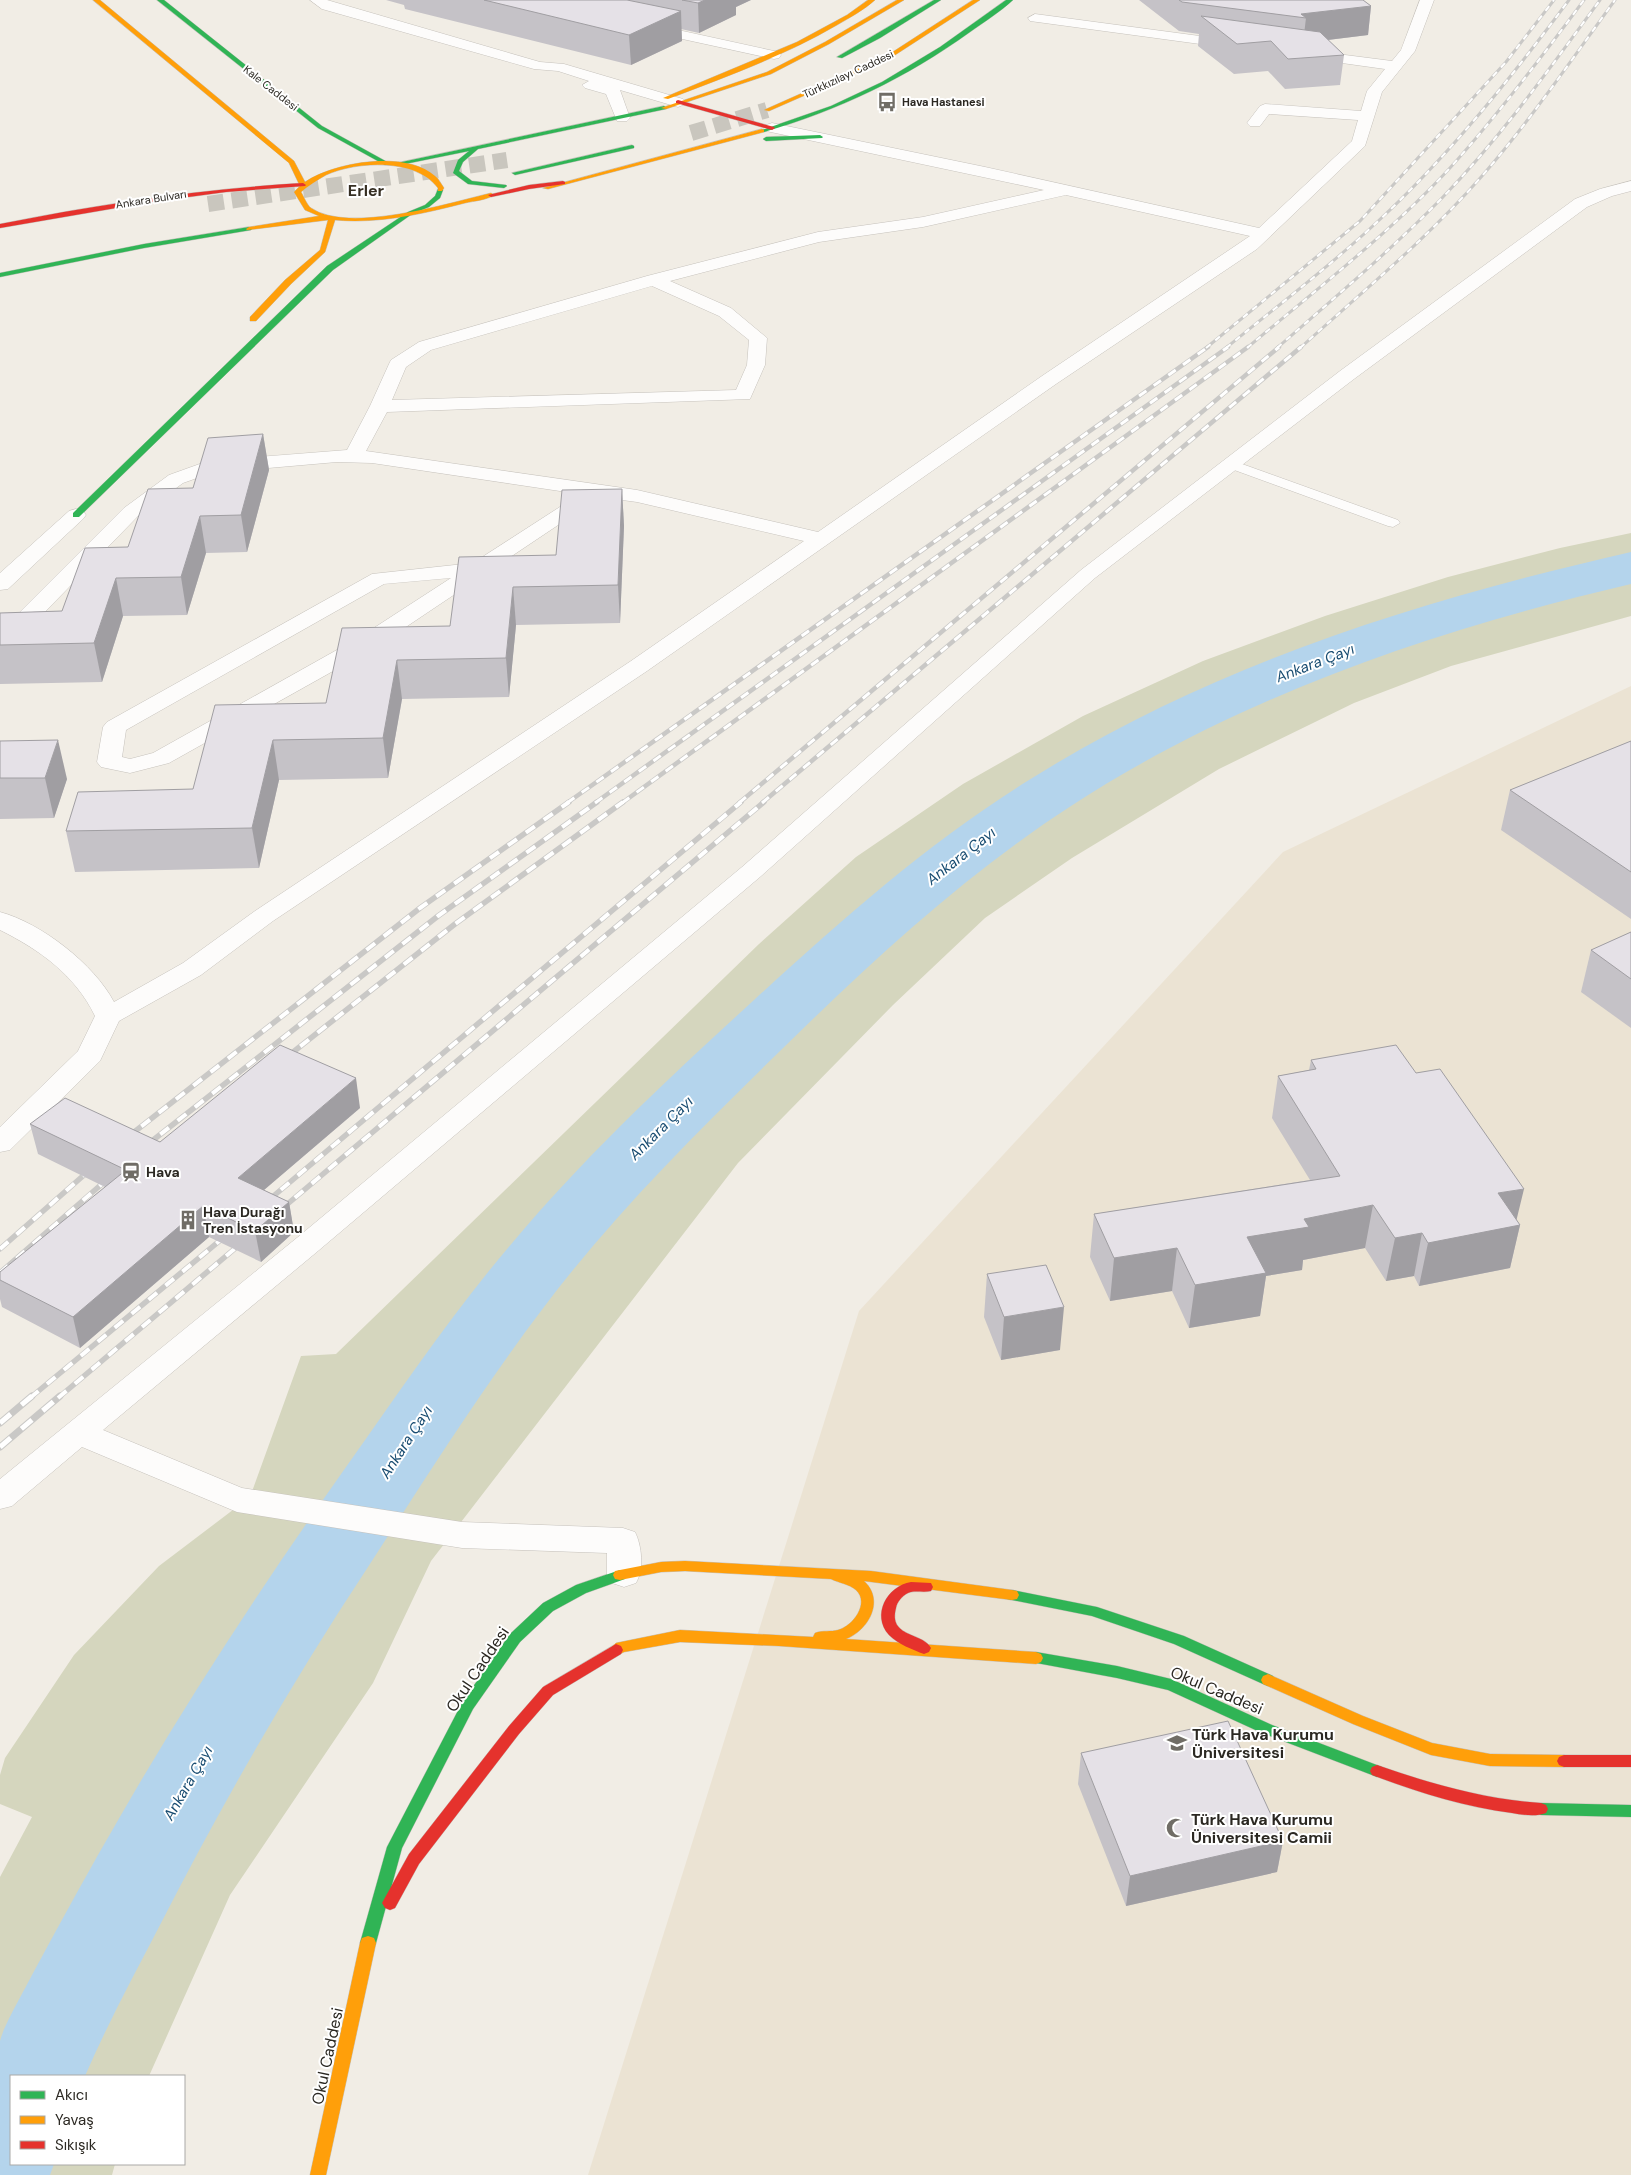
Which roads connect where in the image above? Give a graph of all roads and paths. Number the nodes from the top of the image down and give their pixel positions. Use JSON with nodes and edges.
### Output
{"nodes":[{"id":1,"x":96,"y":0,"type":"edge"},
{"id":2,"x":160,"y":0,"type":"edge"},
{"id":3,"x":872,"y":0,"type":"edge"},
{"id":4,"x":901,"y":0,"type":"edge"},
{"id":5,"x":938,"y":0,"type":"edge"},
{"id":6,"x":977,"y":0,"type":"edge"},
{"id":7,"x":1010,"y":0,"type":"edge"},
{"id":8,"x":1427,"y":0,"type":"edge"},
{"id":9,"x":328,"y":2,"type":"edge"},
{"id":10,"x":1035,"y":18,"type":"dead end"},
{"id":11,"x":632,"y":24,"type":"edge"},
{"id":12,"x":1250,"y":46,"type":"edge"},
{"id":13,"x":1289,"y":52,"type":"edge"},
{"id":14,"x":774,"y":55,"type":"junction"},
{"id":15,"x":830,"y":62,"type":"dead end"},
{"id":16,"x":539,"y":66,"type":"junction"},
{"id":17,"x":1397,"y":66,"type":"junction"},
{"id":18,"x":672,"y":100,"type":"junction"},
{"id":19,"x":767,"y":110,"type":"tunnel mouth"},
{"id":20,"x":1368,"y":116,"type":"junction"},
{"id":21,"x":622,"y":118,"type":"junction"},
{"id":22,"x":1255,"y":123,"type":"dead end"},
{"id":23,"x":772,"y":128,"type":"junction"},
{"id":24,"x":820,"y":137,"type":"junction"},
{"id":25,"x":644,"y":144,"type":"dead end"},
{"id":26,"x":707,"y":146,"type":"junction"},
{"id":27,"x":474,"y":149,"type":"junction"},
{"id":28,"x":389,"y":165,"type":"junction"},
{"id":29,"x":514,"y":174,"type":"dead end"},
{"id":30,"x":563,"y":183,"type":"junction"},
{"id":31,"x":303,"y":185,"type":"junction"},
{"id":32,"x":1631,"y":186,"type":"edge"},
{"id":33,"x":530,"y":187,"type":"junction"},
{"id":34,"x":223,"y":189,"type":"junction"},
{"id":35,"x":1066,"y":190,"type":"junction"},
{"id":36,"x":265,"y":198,"type":"dead end"},
{"id":37,"x":269,"y":213,"type":"dead end"},
{"id":38,"x":410,"y":213,"type":"junction"},
{"id":39,"x":329,"y":217,"type":"junction"},
{"id":40,"x":449,"y":218,"type":"dead end"},
{"id":41,"x":0,"y":226,"type":"edge"},
{"id":42,"x":242,"y":231,"type":"junction"},
{"id":43,"x":1262,"y":234,"type":"junction"},
{"id":44,"x":397,"y":236,"type":"dead end"},
{"id":45,"x":330,"y":268,"type":"junction"},
{"id":46,"x":0,"y":275,"type":"edge"},
{"id":47,"x":653,"y":280,"type":"junction"},
{"id":48,"x":243,"y":330,"type":"dead end"},
{"id":49,"x":190,"y":387,"type":"dead end"},
{"id":50,"x":380,"y":406,"type":"junction"},
{"id":51,"x":353,"y":457,"type":"junction"},
{"id":52,"x":1231,"y":464,"type":"junction"},
{"id":53,"x":598,"y":490,"type":"junction"},
{"id":54,"x":76,"y":515,"type":"junction"},
{"id":55,"x":1393,"y":523,"type":"dead end"},
{"id":56,"x":821,"y":539,"type":"junction"},
{"id":57,"x":479,"y":568,"type":"junction"},
{"id":58,"x":0,"y":584,"type":"edge"},
{"id":59,"x":0,"y":645,"type":"edge"},
{"id":60,"x":0,"y":920,"type":"edge"},
{"id":61,"x":108,"y":1016,"type":"junction"},
{"id":62,"x":0,"y":1143,"type":"edge"},
{"id":63,"x":78,"y":1432,"type":"junction"},
{"id":64,"x":0,"y":1496,"type":"edge"},
{"id":65,"x":624,"y":1574,"type":"junction"},
{"id":66,"x":832,"y":1574,"type":"junction"},
{"id":67,"x":945,"y":1586,"type":"junction"},
{"id":68,"x":779,"y":1640,"type":"junction"},
{"id":69,"x":930,"y":1651,"type":"junction"},
{"id":70,"x":1631,"y":1761,"type":"edge"},
{"id":71,"x":1631,"y":1811,"type":"edge"},
{"id":72,"x":368,"y":1944,"type":"junction"},
{"id":73,"x":318,"y":2175,"type":"edge"}],
"edges":[{"from":1,"to":31,"type":"main road"},
{"from":2,"to":28,"type":"main road","name":"Kale Caddesi"},
{"from":3,"to":14,"type":"main road"},
{"from":4,"to":18,"type":"main road"},
{"from":5,"to":15,"type":"main road","name":"Türkkızılayı Caddesi"},
{"from":6,"to":19,"type":"main road","name":"Türkkızılayı Caddesi"},
{"from":7,"to":23,"type":"main road"},
{"from":8,"to":17,"type":"street"},
{"from":9,"to":16,"type":"street"},
{"from":10,"to":12,"type":"street"},
{"from":11,"to":14,"type":"street"},
{"from":13,"to":17,"type":"street"},
{"from":14,"to":18,"type":"main road"},
{"from":16,"to":18,"type":"street"},
{"from":16,"to":21,"type":"street"},
{"from":17,"to":20,"type":"street"},
{"from":18,"to":21,"type":"main road"},
{"from":18,"to":23,"type":"main road"},
{"from":20,"to":22,"type":"street"},
{"from":20,"to":43,"type":"street"},
{"from":21,"to":27,"type":"main road"},
{"from":23,"to":24,"type":"street"},
{"from":23,"to":26,"type":"main road"},
{"from":24,"to":26,"type":"main road"},
{"from":24,"to":35,"type":"street"},
{"from":25,"to":29,"type":"main road"},
{"from":26,"to":30,"type":"main road"},
{"from":27,"to":28,"type":"main road"},
{"from":27,"to":33,"type":"main road"},
{"from":28,"to":31,"type":"main road"},
{"from":28,"to":38,"type":"main road"},
{"from":30,"to":33,"type":"main road"},
{"from":30,"to":40,"type":"main road"},
{"from":31,"to":34,"type":"main road","name":"Ankara Bulvarı"},
{"from":31,"to":39,"type":"main road"},
{"from":32,"to":52,"type":"street"},
{"from":33,"to":38,"type":"main road"},
{"from":34,"to":36,"type":"main road"},
{"from":34,"to":41,"type":"main road","name":"Ankara Bulvarı"},
{"from":35,"to":43,"type":"street"},
{"from":35,"to":47,"type":"street"},
{"from":37,"to":42,"type":"main road"},
{"from":38,"to":39,"type":"main road"},
{"from":38,"to":45,"type":"main road"},
{"from":39,"to":42,"type":"main road"},
{"from":39,"to":48,"type":"main road"},
{"from":42,"to":46,"type":"main road"},
{"from":43,"to":56,"type":"street"},
{"from":44,"to":45,"type":"main road"},
{"from":45,"to":54,"type":"main road"},
{"from":47,"to":50,"type":"street"},
{"from":47,"to":50,"type":"street"},
{"from":49,"to":54,"type":"main road"},
{"from":50,"to":51,"type":"street"},
{"from":51,"to":53,"type":"street"},
{"from":51,"to":59,"type":"street"},
{"from":52,"to":55,"type":"lane"},
{"from":52,"to":63,"type":"street"},
{"from":53,"to":56,"type":"street"},
{"from":53,"to":57,"type":"street"},
{"from":54,"to":58,"type":"street"},
{"from":56,"to":61,"type":"street"},
{"from":57,"to":57,"type":"street"},
{"from":60,"to":61,"type":"street"},
{"from":61,"to":62,"type":"street"},
{"from":63,"to":64,"type":"street"},
{"from":63,"to":65,"type":"street"},
{"from":65,"to":66,"type":"main road","name":"Okul Caddesi"},
{"from":65,"to":72,"type":"main road","name":"Okul Caddesi"},
{"from":66,"to":67,"type":"main road","name":"Okul Caddesi"},
{"from":66,"to":68,"type":"main road","name":"Okul Caddesi"},
{"from":67,"to":69,"type":"main road","name":"Okul Caddesi"},
{"from":67,"to":70,"type":"main road","name":"Okul Caddesi"},
{"from":68,"to":69,"type":"main road","name":"Okul Caddesi"},
{"from":68,"to":72,"type":"main road","name":"Okul Caddesi"},
{"from":69,"to":71,"type":"main road","name":"Okul Caddesi"},
{"from":72,"to":73,"type":"main road","name":"Okul Caddesi"}]}
